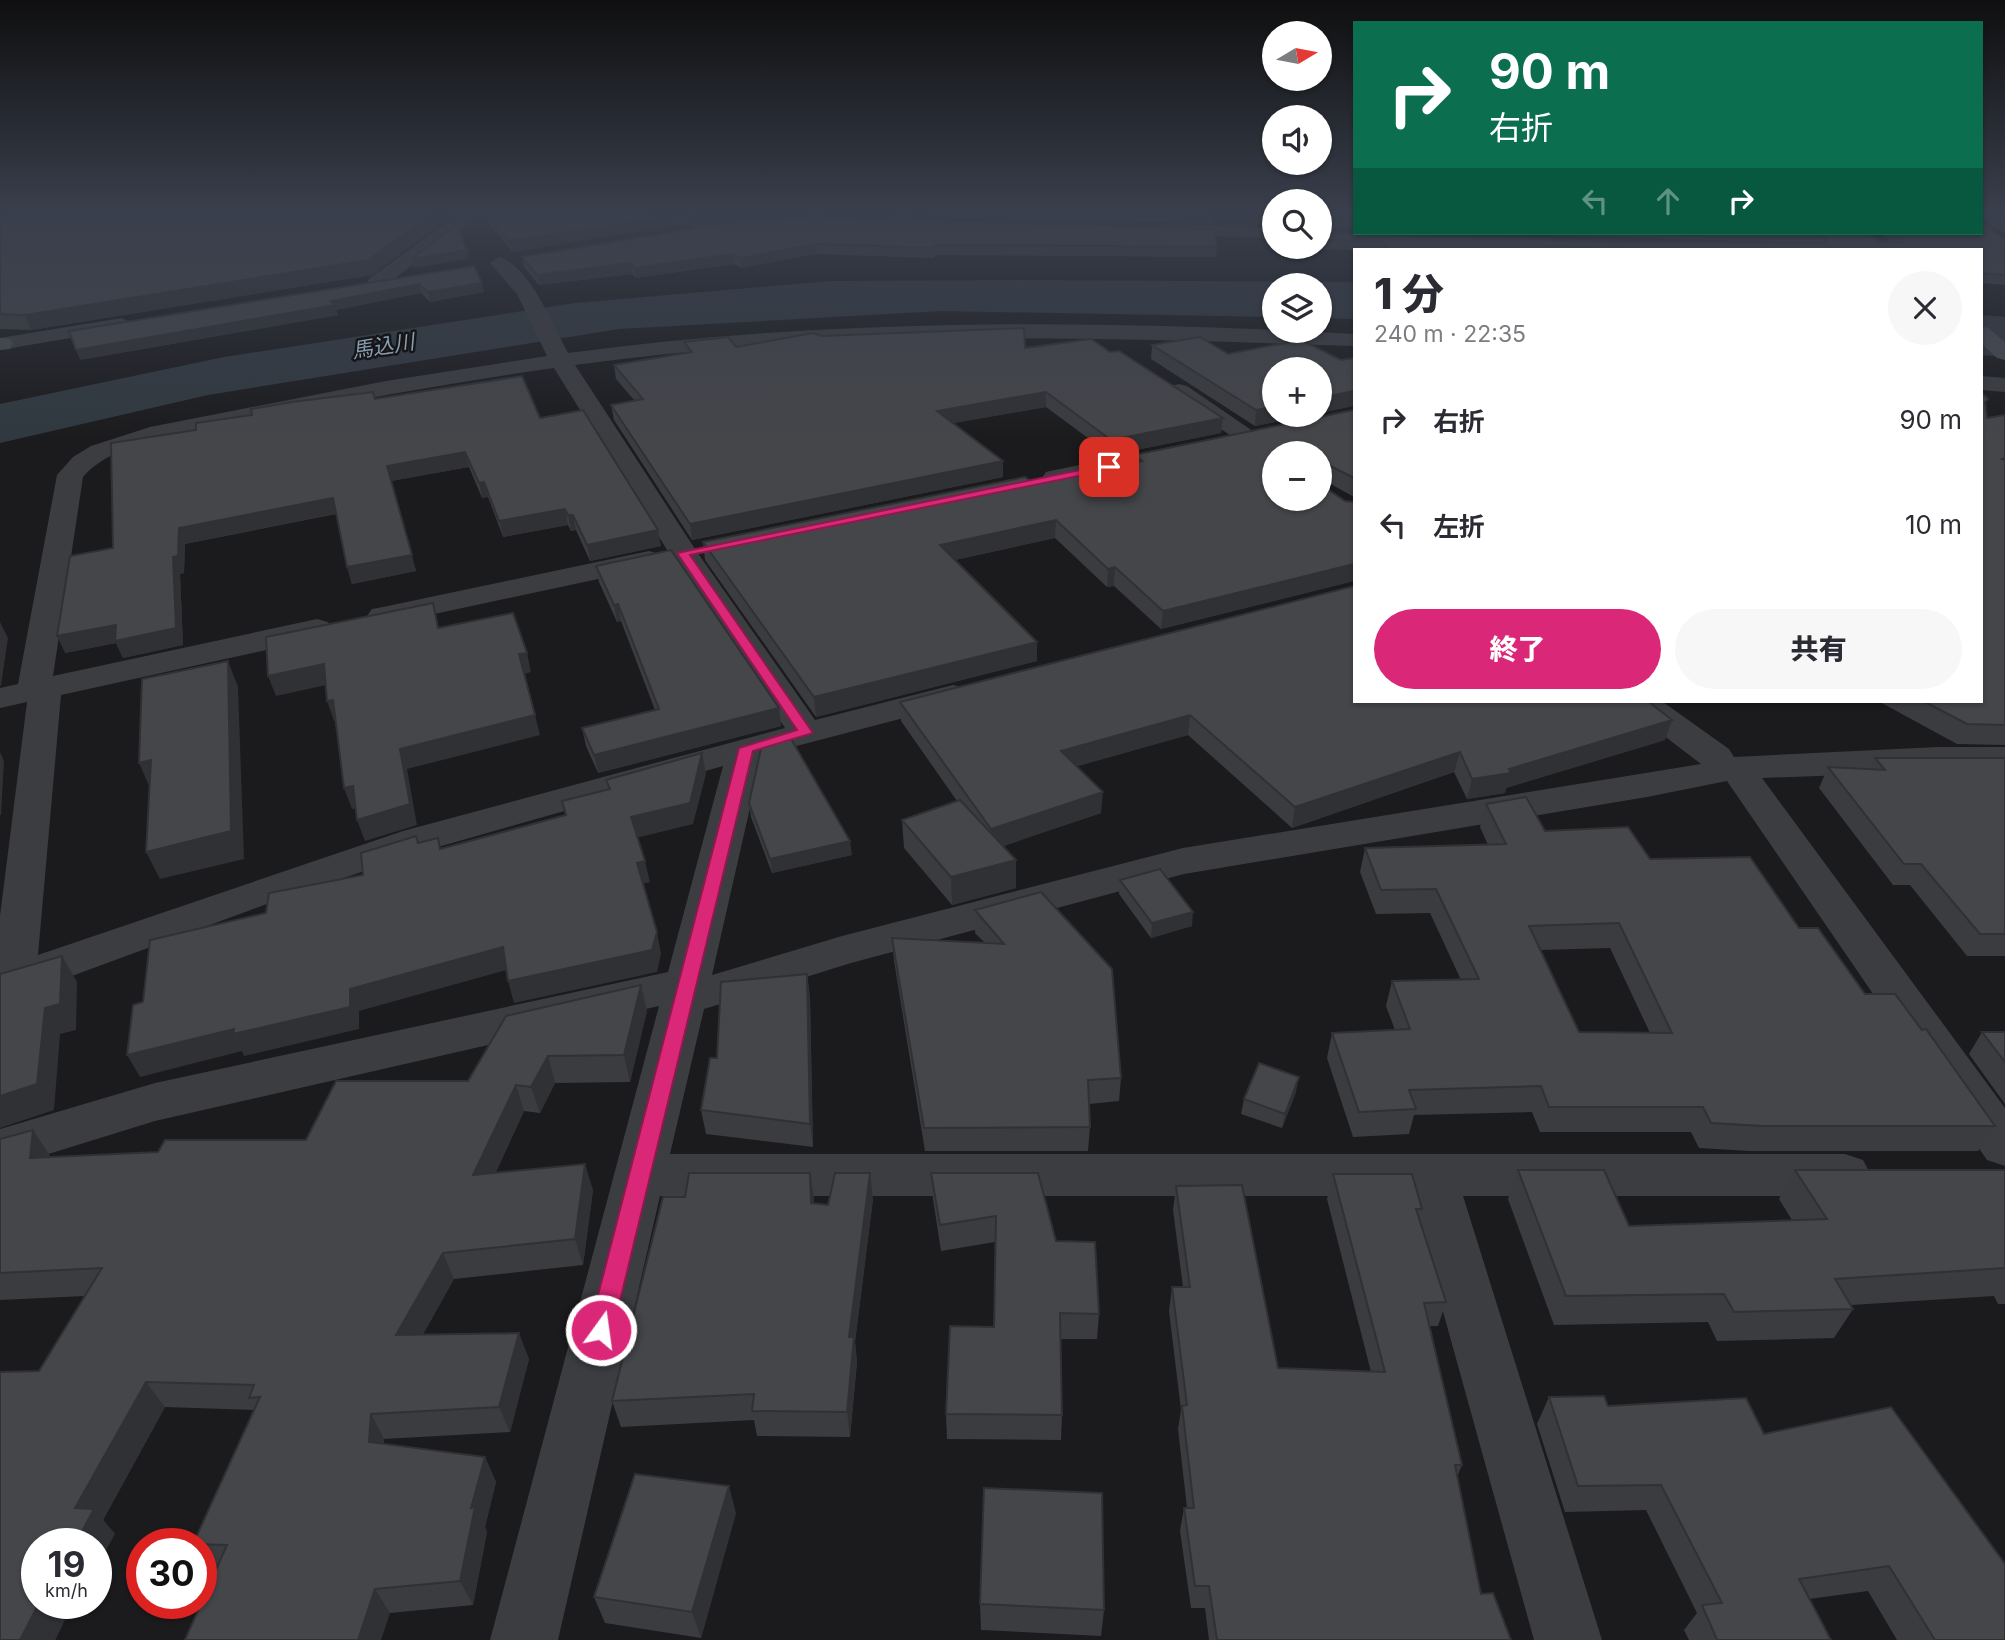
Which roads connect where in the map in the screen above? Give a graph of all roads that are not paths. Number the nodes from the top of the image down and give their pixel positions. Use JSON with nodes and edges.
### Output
{"nodes":[{"id":1,"x":519,"y":287,"type":"edge"},
{"id":2,"x":136,"y":322,"type":"edge"},
{"id":3,"x":1014,"y":331,"type":"junction"},
{"id":4,"x":1983,"y":334,"type":"edge"},
{"id":5,"x":1353,"y":340,"type":"edge"},
{"id":6,"x":1,"y":344,"type":"edge"},
{"id":7,"x":2005,"y":354,"type":"edge"},
{"id":8,"x":1124,"y":355,"type":"edge"},
{"id":9,"x":559,"y":358,"type":"junction"},
{"id":10,"x":1158,"y":378,"type":"edge"},
{"id":11,"x":1983,"y":383,"type":"edge"},
{"id":12,"x":2005,"y":385,"type":"edge"},
{"id":13,"x":1024,"y":484,"type":"edge"},
{"id":14,"x":697,"y":550,"type":"junction"},
{"id":15,"x":980,"y":688,"type":"edge"},
{"id":16,"x":34,"y":689,"type":"junction"},
{"id":17,"x":0,"y":698,"type":"edge"},
{"id":18,"x":1642,"y":703,"type":"edge"},
{"id":19,"x":806,"y":733,"type":"junction"},
{"id":20,"x":746,"y":748,"type":"junction"},
{"id":21,"x":2005,"y":758,"type":"edge"},
{"id":22,"x":1730,"y":769,"type":"junction"},
{"id":23,"x":7,"y":983,"type":"edge"},
{"id":24,"x":687,"y":991,"type":"junction"},
{"id":25,"x":0,"y":1149,"type":"edge"},
{"id":26,"x":1996,"y":1165,"type":"edge"},
{"id":27,"x":1431,"y":1174,"type":"junction"},
{"id":28,"x":639,"y":1175,"type":"junction"},
{"id":29,"x":1893,"y":1175,"type":"edge"},
{"id":30,"x":524,"y":1640,"type":"edge"},
{"id":31,"x":1567,"y":1640,"type":"edge"}],
"edges":[{"from":1,"to":9,"type":"street"},
{"from":2,"to":6,"type":"street"},
{"from":3,"to":5,"type":"street"},
{"from":3,"to":8,"type":"street"},
{"from":3,"to":9,"type":"street"},
{"from":4,"to":7,"type":"street"},
{"from":9,"to":14,"type":"street"},
{"from":9,"to":16,"type":"street"},
{"from":10,"to":13,"type":"street"},
{"from":11,"to":12,"type":"street"},
{"from":14,"to":16,"type":"street"},
{"from":14,"to":19,"type":"street"},
{"from":15,"to":19,"type":"street"},
{"from":16,"to":17,"type":"street"},
{"from":16,"to":23,"type":"street"},
{"from":18,"to":22,"type":"street"},
{"from":19,"to":20,"type":"street"},
{"from":20,"to":23,"type":"street"},
{"from":20,"to":24,"type":"street"},
{"from":21,"to":22,"type":"street"},
{"from":22,"to":24,"type":"street"},
{"from":22,"to":26,"type":"street"},
{"from":24,"to":25,"type":"street"},
{"from":24,"to":28,"type":"street"},
{"from":27,"to":28,"type":"street"},
{"from":27,"to":29,"type":"street"},
{"from":27,"to":31,"type":"street"},
{"from":28,"to":30,"type":"street"}]}
